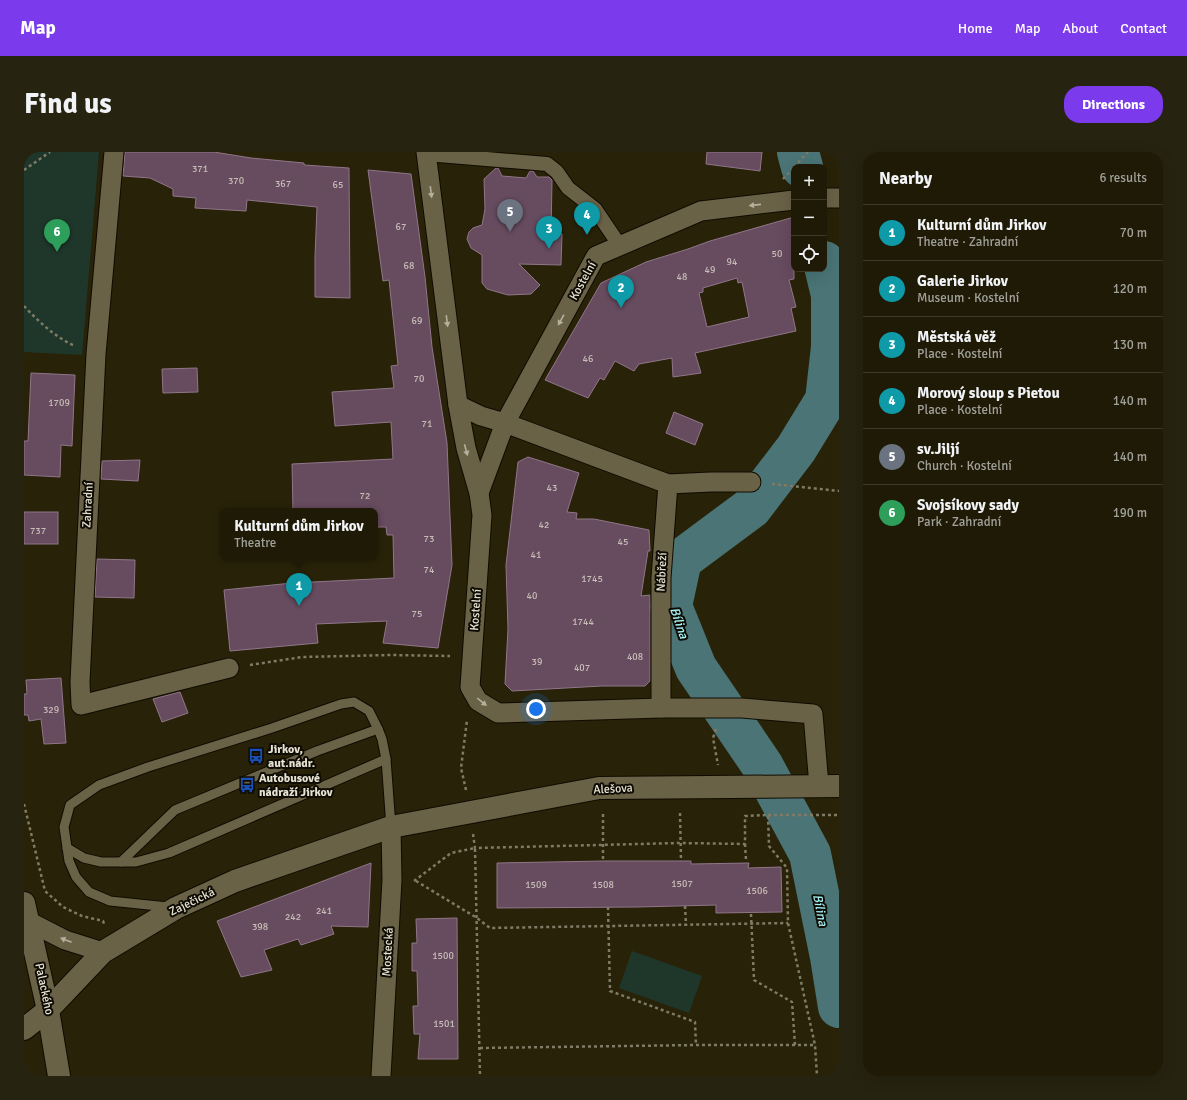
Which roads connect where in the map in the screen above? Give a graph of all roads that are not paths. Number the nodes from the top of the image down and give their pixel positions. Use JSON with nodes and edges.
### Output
{"nodes":[{"id":1,"x":114,"y":152,"type":"edge"},
{"id":2,"x":421,"y":153,"type":"edge"},
{"id":3,"x":827,"y":198,"type":"edge"},
{"id":4,"x":839,"y":198,"type":"edge"},
{"id":5,"x":791,"y":200,"type":"edge"},
{"id":6,"x":620,"y":246,"type":"junction"},
{"id":7,"x":458,"y":405,"type":"junction"},
{"id":8,"x":505,"y":423,"type":"junction"},
{"id":9,"x":751,"y":482,"type":"road end"},
{"id":10,"x":668,"y":484,"type":"junction"},
{"id":11,"x":480,"y":493,"type":"junction"},
{"id":12,"x":229,"y":668,"type":"road end"},
{"id":13,"x":661,"y":708,"type":"junction"},
{"id":14,"x":378,"y":728,"type":"junction"},
{"id":15,"x":386,"y":759,"type":"junction"},
{"id":16,"x":829,"y":786,"type":"edge"},
{"id":17,"x":391,"y":827,"type":"junction"},
{"id":18,"x":67,"y":848,"type":"junction"},
{"id":19,"x":121,"y":862,"type":"junction"},
{"id":20,"x":176,"y":908,"type":"junction"},
{"id":21,"x":26,"y":912,"type":"edge"},
{"id":22,"x":103,"y":952,"type":"junction"},
{"id":23,"x":48,"y":1010,"type":"junction"},
{"id":24,"x":24,"y":1029,"type":"edge"},
{"id":25,"x":59,"y":1076,"type":"edge"},
{"id":26,"x":381,"y":1076,"type":"edge"}],
"edges":[{"from":1,"to":12,"type":"street","name":"Zahradní"},
{"from":2,"to":6,"type":"street"},
{"from":2,"to":7,"type":"street","name":"Kostelní","one_way":true},
{"from":3,"to":4,"type":"street"},
{"from":5,"to":6,"type":"street","name":"Kostelní","one_way":true},
{"from":6,"to":8,"type":"street","name":"Kostelní","one_way":true},
{"from":7,"to":8,"type":"street"},
{"from":7,"to":11,"type":"street","name":"Kostelní","one_way":true},
{"from":8,"to":10,"type":"street"},
{"from":8,"to":11,"type":"street","name":"Kostelní"},
{"from":9,"to":10,"type":"street"},
{"from":10,"to":13,"type":"street","name":"Nábřeží"},
{"from":11,"to":13,"type":"street","name":"Kostelní","one_way":true},
{"from":13,"to":16,"type":"street"},
{"from":14,"to":15,"type":"lane"},
{"from":14,"to":18,"type":"lane"},
{"from":14,"to":19,"type":"lane"},
{"from":15,"to":17,"type":"lane"},
{"from":15,"to":19,"type":"lane"},
{"from":16,"to":17,"type":"street","name":"Alešova"},
{"from":17,"to":20,"type":"street","name":"Zaječická"},
{"from":17,"to":26,"type":"street","name":"Mostecká"},
{"from":18,"to":19,"type":"lane"},
{"from":18,"to":20,"type":"lane"},
{"from":20,"to":22,"type":"street","name":"Zaječická"},
{"from":22,"to":21,"type":"street","one_way":true},
{"from":21,"to":23,"type":"street","name":"Palackého"},
{"from":22,"to":23,"type":"street","name":"Zaječická"},
{"from":23,"to":24,"type":"street","name":"Zaječická"},
{"from":23,"to":25,"type":"street","name":"Palackého"}]}
